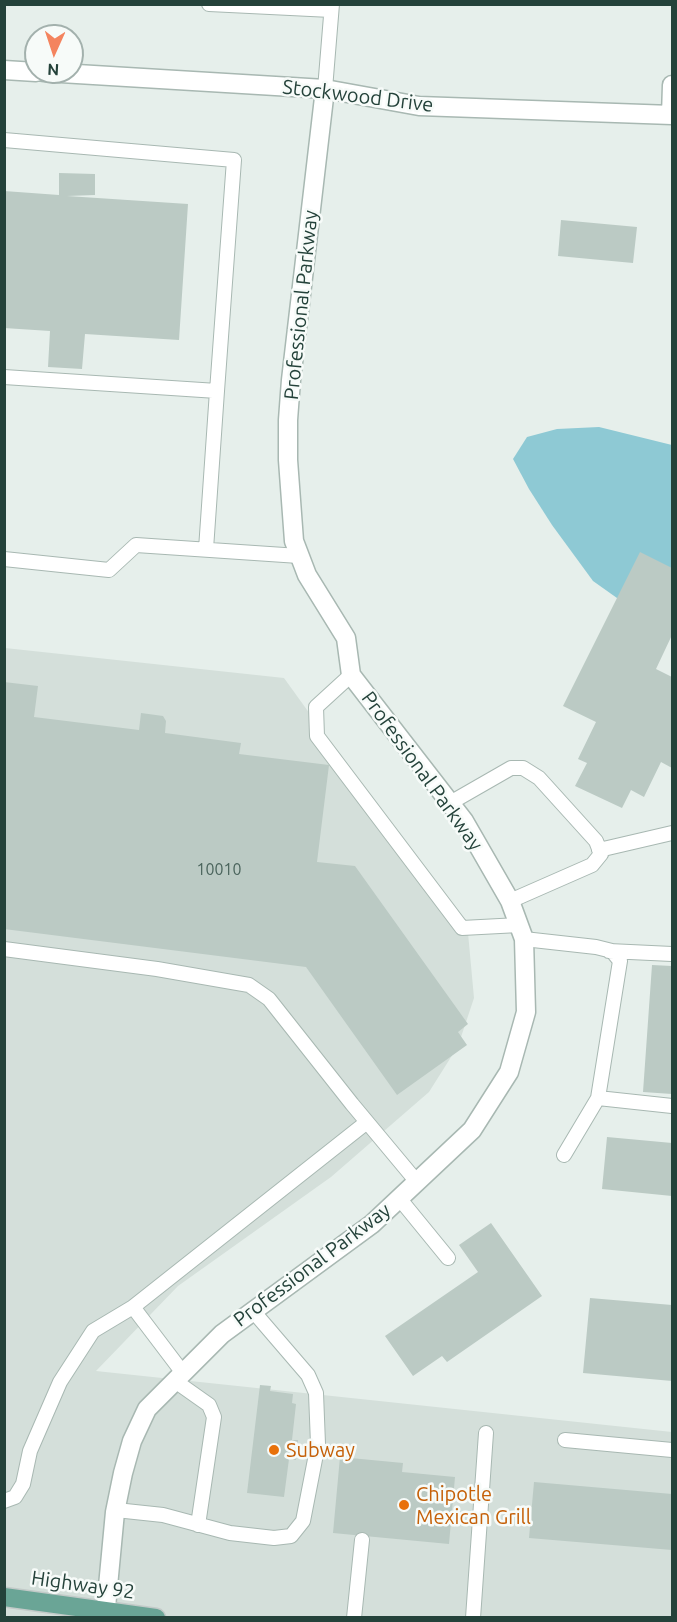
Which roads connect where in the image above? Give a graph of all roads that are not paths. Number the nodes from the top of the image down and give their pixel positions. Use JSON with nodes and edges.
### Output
{"nodes":[{"id":1,"x":209,"y":4,"type":"edge"},
{"id":2,"x":332,"y":7,"type":"edge"},
{"id":3,"x":4,"y":70,"type":"edge"},
{"id":4,"x":24,"y":71,"type":"edge"},
{"id":5,"x":84,"y":74,"type":"edge"},
{"id":6,"x":672,"y":85,"type":"edge"},
{"id":7,"x":325,"y":89,"type":"junction"},
{"id":8,"x":672,"y":115,"type":"edge"},
{"id":9,"x":4,"y":140,"type":"edge"},
{"id":10,"x":4,"y":377,"type":"edge"},
{"id":11,"x":217,"y":391,"type":"junction"},
{"id":12,"x":206,"y":549,"type":"junction"},
{"id":13,"x":299,"y":556,"type":"junction"},
{"id":14,"x":4,"y":559,"type":"edge"},
{"id":15,"x":351,"y":675,"type":"junction"},
{"id":16,"x":450,"y":803,"type":"junction"},
{"id":17,"x":672,"y":833,"type":"edge"},
{"id":18,"x":599,"y":850,"type":"junction"},
{"id":19,"x":510,"y":901,"type":"junction"},
{"id":20,"x":521,"y":932,"type":"junction"},
{"id":21,"x":4,"y":949,"type":"edge"},
{"id":22,"x":609,"y":951,"type":"junction"},
{"id":23,"x":672,"y":954,"type":"edge"},
{"id":24,"x":598,"y":1098,"type":"junction"},
{"id":25,"x":672,"y":1106,"type":"edge"},
{"id":26,"x":367,"y":1122,"type":"junction"},
{"id":27,"x":564,"y":1155,"type":"dead end"},
{"id":28,"x":417,"y":1182,"type":"junction"},
{"id":29,"x":399,"y":1198,"type":"junction"},
{"id":30,"x":448,"y":1258,"type":"dead end"},
{"id":31,"x":133,"y":1306,"type":"junction"},
{"id":32,"x":252,"y":1311,"type":"junction"},
{"id":33,"x":179,"y":1377,"type":"junction"},
{"id":34,"x":486,"y":1433,"type":"dead end"},
{"id":35,"x":565,"y":1440,"type":"dead end"},
{"id":36,"x":672,"y":1450,"type":"edge"},
{"id":37,"x":4,"y":1501,"type":"edge"},
{"id":38,"x":116,"y":1510,"type":"junction"},
{"id":39,"x":198,"y":1525,"type":"junction"},
{"id":40,"x":362,"y":1540,"type":"dead end"},
{"id":41,"x":4,"y":1597,"type":"edge"},
{"id":42,"x":105,"y":1614,"type":"edge"},
{"id":43,"x":156,"y":1617,"type":"edge"},
{"id":44,"x":354,"y":1617,"type":"edge"},
{"id":45,"x":473,"y":1617,"type":"edge"}],
"edges":[{"from":1,"to":2,"type":"lane"},
{"from":2,"to":7,"type":"lane"},
{"from":3,"to":4,"type":"street"},
{"from":5,"to":7,"type":"street","name":"Stockwood Drive"},
{"from":6,"to":8,"type":"street"},
{"from":7,"to":8,"type":"street","name":"Stockwood Drive"},
{"from":7,"to":13,"type":"street","name":"Professional Parkway"},
{"from":9,"to":11,"type":"lane"},
{"from":10,"to":11,"type":"lane"},
{"from":11,"to":12,"type":"lane"},
{"from":12,"to":13,"type":"lane"},
{"from":12,"to":14,"type":"lane"},
{"from":13,"to":15,"type":"street","name":"Professional Parkway"},
{"from":15,"to":16,"type":"street","name":"Professional Parkway"},
{"from":15,"to":20,"type":"lane"},
{"from":16,"to":18,"type":"lane"},
{"from":16,"to":19,"type":"street","name":"Professional Parkway"},
{"from":17,"to":18,"type":"lane"},
{"from":18,"to":19,"type":"lane"},
{"from":19,"to":20,"type":"street","name":"Professional Parkway"},
{"from":20,"to":22,"type":"lane"},
{"from":20,"to":28,"type":"street","name":"Professional Parkway"},
{"from":21,"to":26,"type":"lane"},
{"from":22,"to":23,"type":"lane"},
{"from":22,"to":24,"type":"lane"},
{"from":24,"to":25,"type":"lane"},
{"from":24,"to":27,"type":"lane"},
{"from":26,"to":28,"type":"lane"},
{"from":26,"to":31,"type":"lane"},
{"from":28,"to":29,"type":"street","name":"Professional Parkway"},
{"from":29,"to":30,"type":"lane"},
{"from":29,"to":32,"type":"street","name":"Professional Parkway"},
{"from":31,"to":33,"type":"lane"},
{"from":31,"to":37,"type":"lane"},
{"from":32,"to":33,"type":"street","name":"Professional Parkway"},
{"from":32,"to":39,"type":"lane"},
{"from":33,"to":38,"type":"street","name":"Professional Parkway"},
{"from":33,"to":39,"type":"lane"},
{"from":34,"to":45,"type":"lane"},
{"from":35,"to":36,"type":"lane"},
{"from":38,"to":39,"type":"lane"},
{"from":38,"to":42,"type":"street","name":"Professional Parkway"},
{"from":40,"to":44,"type":"lane"},
{"from":41,"to":42,"type":"main road","name":"Highway 92"},
{"from":42,"to":43,"type":"main road","name":"Highway 92"}]}
